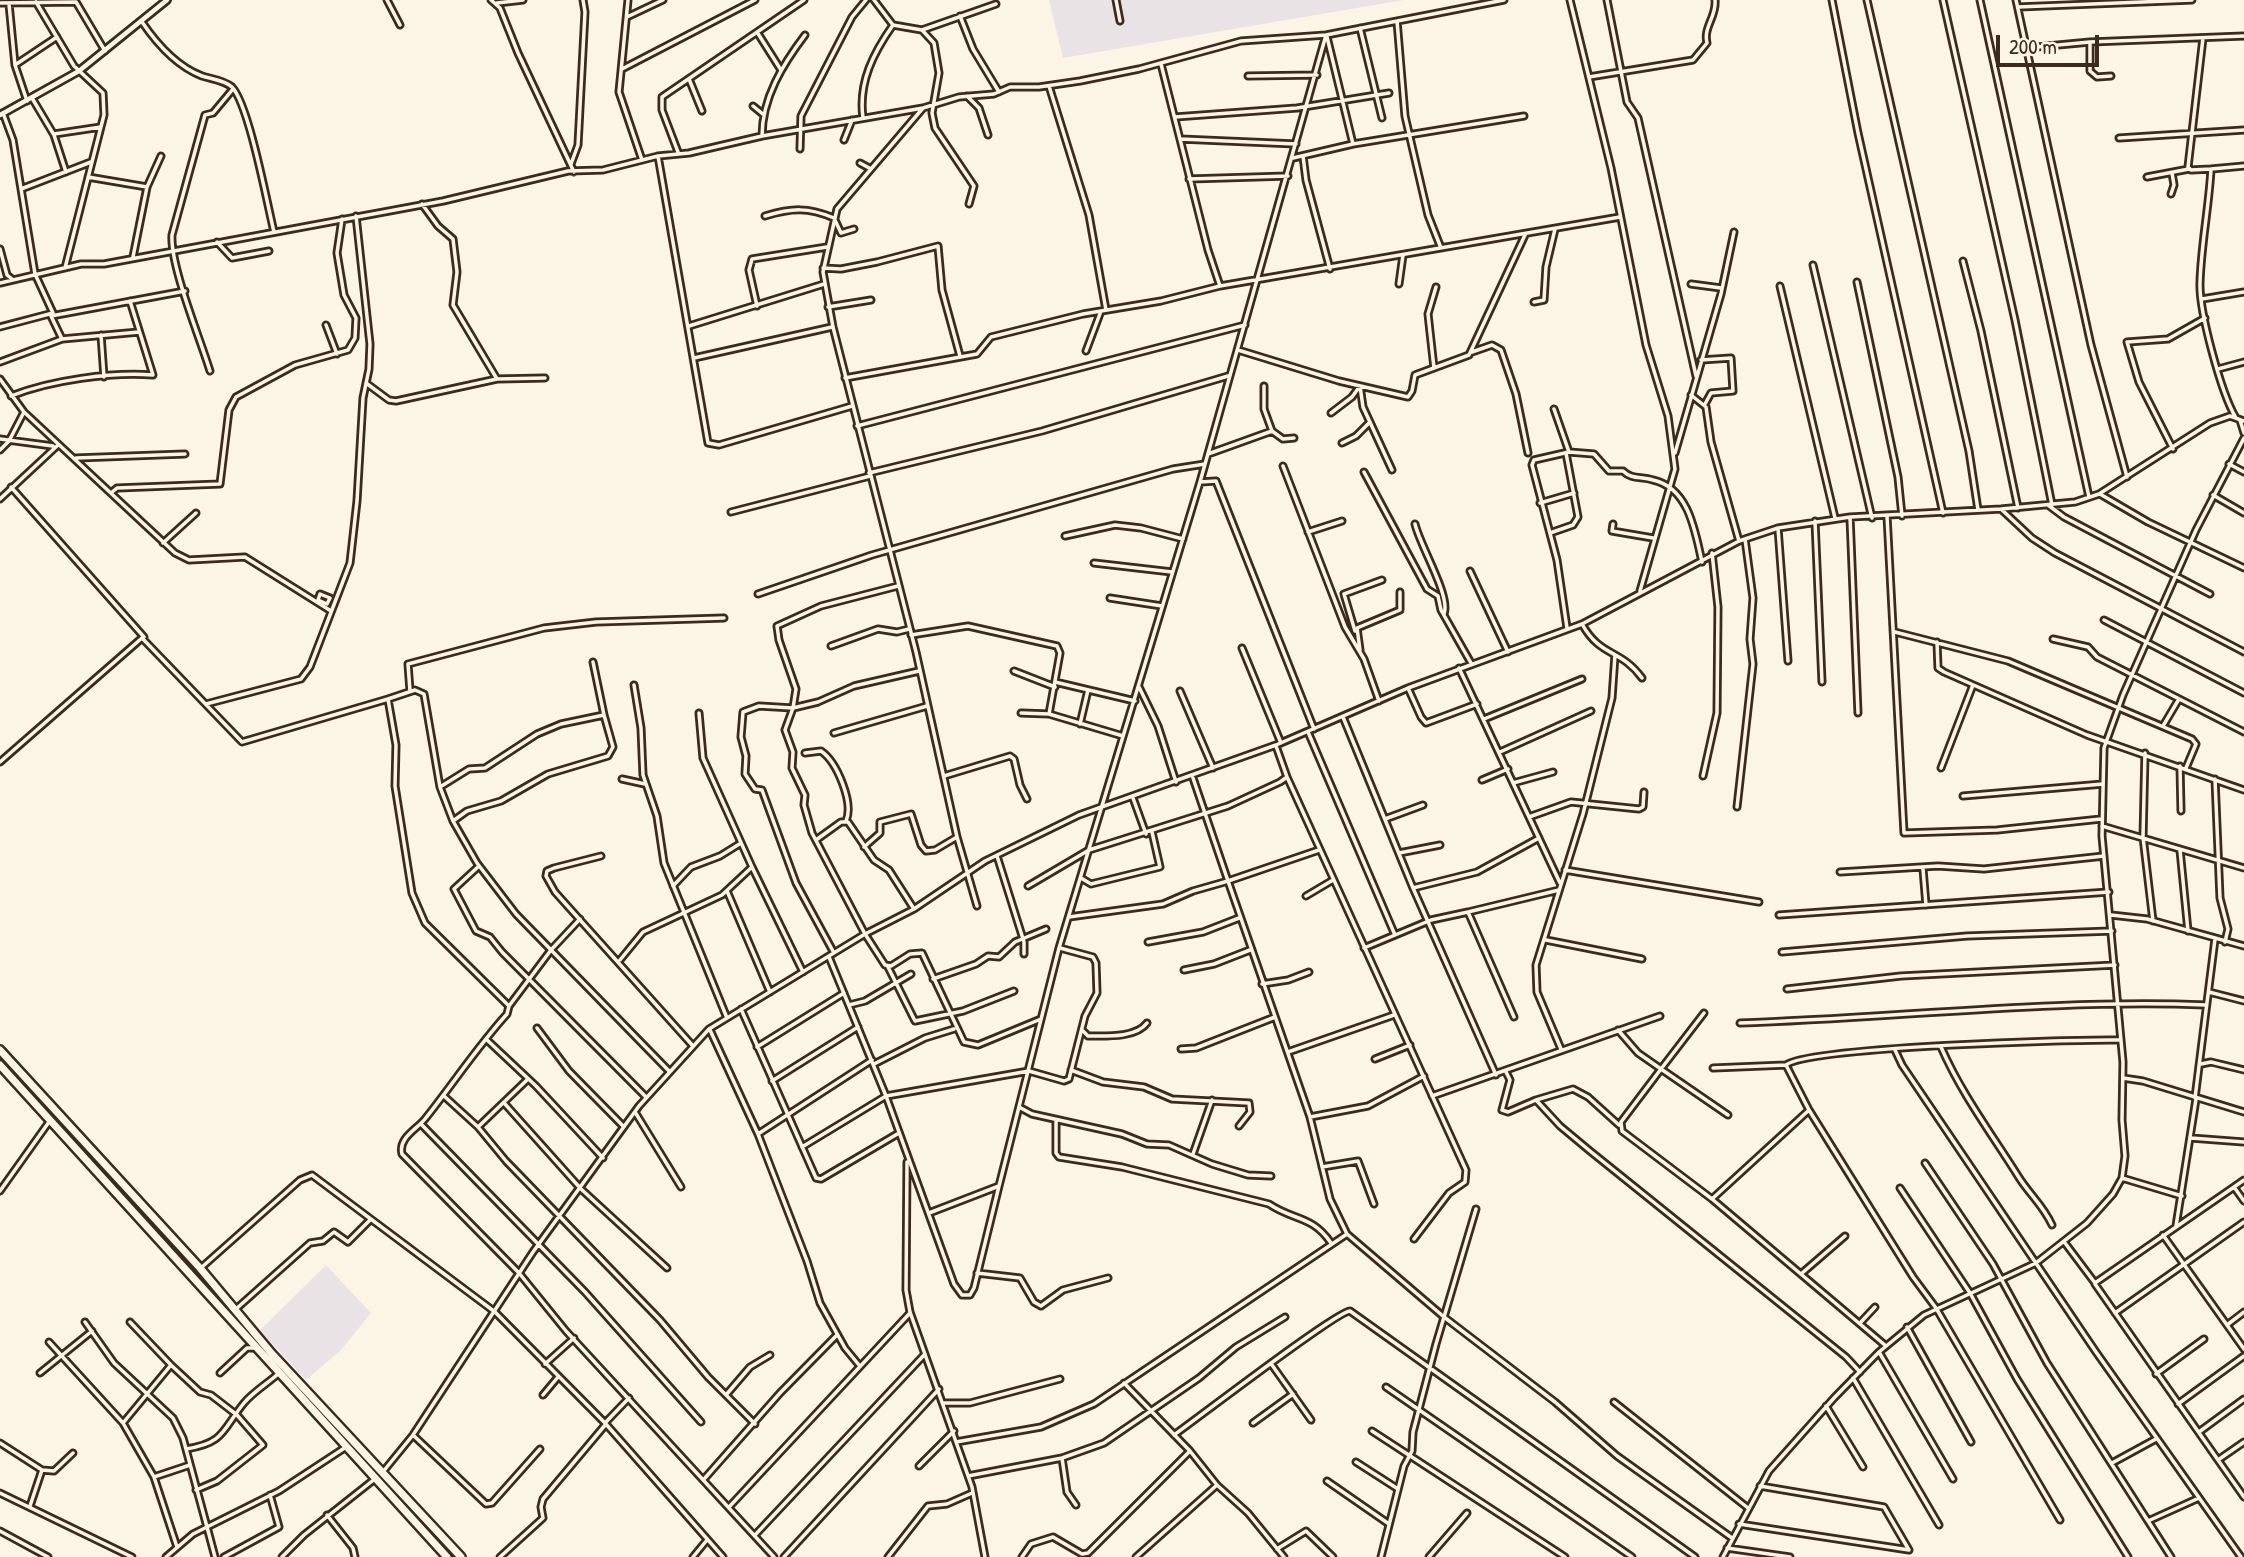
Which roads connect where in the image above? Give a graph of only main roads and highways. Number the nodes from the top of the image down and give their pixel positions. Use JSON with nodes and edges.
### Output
{"nodes":[{"id":1,"x":0,"y":1050,"type":"edge"},
{"id":2,"x":0,"y":1065,"type":"edge"},
{"id":3,"x":259,"y":1345,"type":"junction"},
{"id":4,"x":379,"y":1475,"type":"junction"},
{"id":5,"x":447,"y":1557,"type":"edge"},
{"id":6,"x":461,"y":1557,"type":"edge"}],
"edges":[{"from":1,"to":3,"type":"highway"},
{"from":2,"to":3,"type":"highway"},
{"from":3,"to":4,"type":"highway"},
{"from":3,"to":4,"type":"highway"},
{"from":4,"to":5,"type":"highway"},
{"from":4,"to":6,"type":"highway"}]}
